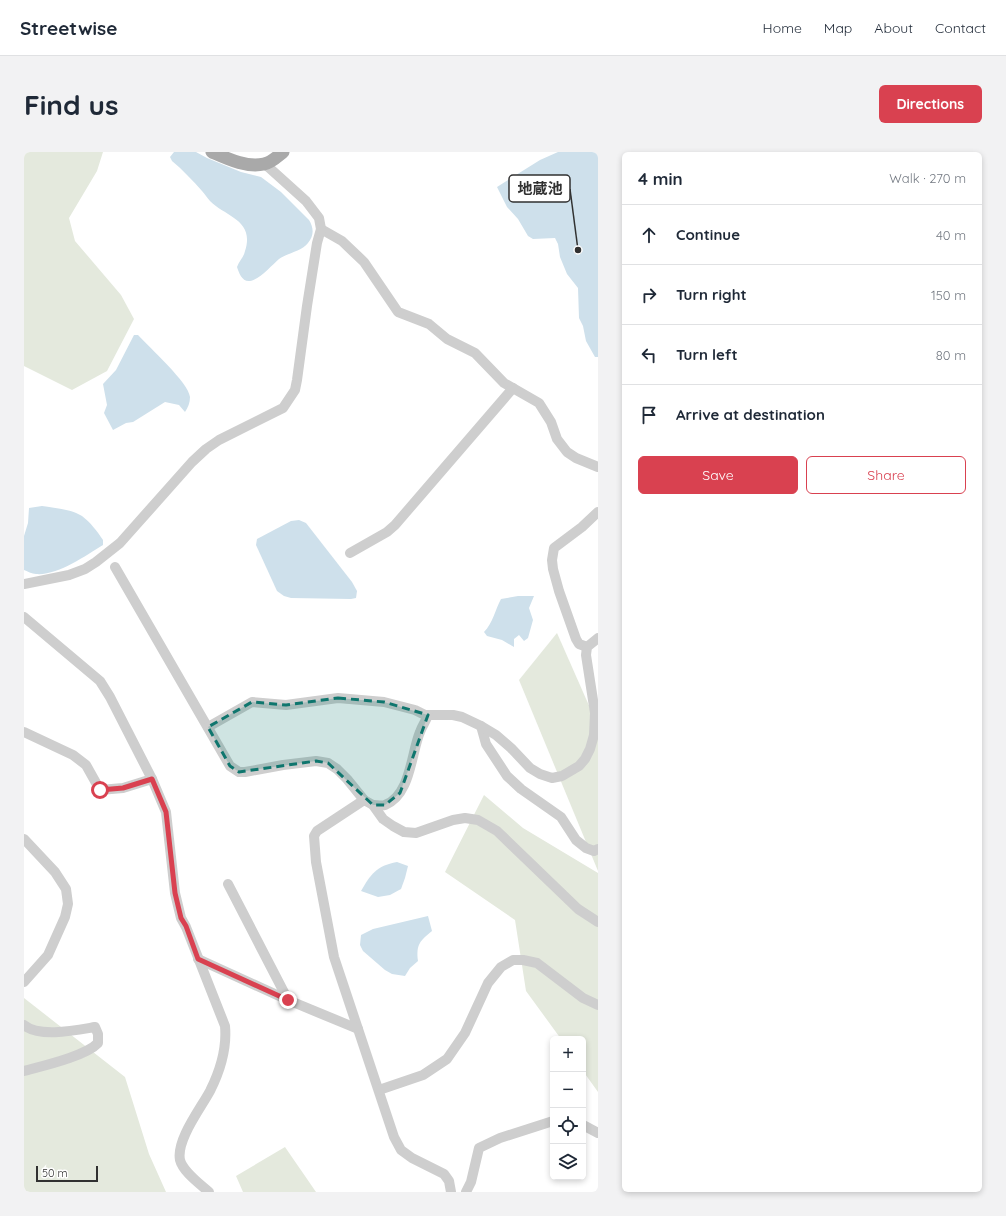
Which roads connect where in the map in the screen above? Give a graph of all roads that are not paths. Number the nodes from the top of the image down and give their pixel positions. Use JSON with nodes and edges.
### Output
{"nodes":[{"id":1,"x":212,"y":152,"type":"edge"},
{"id":2,"x":283,"y":152,"type":"edge"},
{"id":3,"x":265,"y":164,"type":"junction"},
{"id":4,"x":321,"y":229,"type":"junction"},
{"id":5,"x":513,"y":388,"type":"junction"},
{"id":6,"x":598,"y":467,"type":"edge"},
{"id":7,"x":598,"y":512,"type":"edge"},
{"id":8,"x":350,"y":553,"type":"dead end"},
{"id":9,"x":115,"y":567,"type":"dead end"},
{"id":10,"x":24,"y":584,"type":"edge"},
{"id":11,"x":24,"y":617,"type":"edge"},
{"id":12,"x":598,"y":638,"type":"edge"},
{"id":13,"x":586,"y":647,"type":"junction"},
{"id":14,"x":428,"y":715,"type":"junction"},
{"id":15,"x":481,"y":726,"type":"junction"},
{"id":16,"x":208,"y":727,"type":"junction"},
{"id":17,"x":24,"y":732,"type":"edge"},
{"id":18,"x":152,"y":779,"type":"junction"},
{"id":19,"x":364,"y":800,"type":"junction"},
{"id":20,"x":373,"y":806,"type":"junction"},
{"id":21,"x":24,"y":838,"type":"edge"},
{"id":22,"x":598,"y":849,"type":"edge"},
{"id":23,"x":228,"y":884,"type":"dead end"},
{"id":24,"x":598,"y":921,"type":"edge"},
{"id":25,"x":198,"y":959,"type":"junction"},
{"id":26,"x":24,"y":982,"type":"edge"},
{"id":27,"x":288,"y":1000,"type":"junction"},
{"id":28,"x":598,"y":1006,"type":"edge"},
{"id":29,"x":24,"y":1025,"type":"edge"},
{"id":30,"x":358,"y":1029,"type":"junction"},
{"id":31,"x":24,"y":1071,"type":"edge"},
{"id":32,"x":379,"y":1090,"type":"junction"},
{"id":33,"x":550,"y":1123,"type":"edge"},
{"id":34,"x":586,"y":1127,"type":"edge"},
{"id":35,"x":598,"y":1133,"type":"edge"},
{"id":36,"x":209,"y":1192,"type":"edge"},
{"id":37,"x":451,"y":1192,"type":"edge"},
{"id":38,"x":466,"y":1192,"type":"edge"}],
"edges":[{"from":1,"to":3,"type":"main road"},
{"from":2,"to":3,"type":"main road"},
{"from":3,"to":4,"type":"street"},
{"from":4,"to":5,"type":"street"},
{"from":4,"to":10,"type":"street"},
{"from":5,"to":6,"type":"street"},
{"from":5,"to":8,"type":"street"},
{"from":7,"to":13,"type":"street"},
{"from":9,"to":16,"type":"street"},
{"from":11,"to":18,"type":"street"},
{"from":12,"to":13,"type":"street"},
{"from":13,"to":15,"type":"street"},
{"from":14,"to":15,"type":"street"},
{"from":14,"to":16,"type":"street"},
{"from":14,"to":20,"type":"street"},
{"from":15,"to":22,"type":"street"},
{"from":16,"to":19,"type":"street"},
{"from":17,"to":18,"type":"street"},
{"from":18,"to":25,"type":"street"},
{"from":19,"to":20,"type":"street"},
{"from":19,"to":30,"type":"street"},
{"from":20,"to":24,"type":"street"},
{"from":21,"to":26,"type":"street"},
{"from":23,"to":27,"type":"street"},
{"from":25,"to":27,"type":"street"},
{"from":25,"to":36,"type":"street"},
{"from":27,"to":30,"type":"street"},
{"from":28,"to":32,"type":"street"},
{"from":29,"to":31,"type":"street"},
{"from":30,"to":32,"type":"street"},
{"from":32,"to":37,"type":"street"},
{"from":33,"to":38,"type":"street"},
{"from":34,"to":35,"type":"street"}]}
